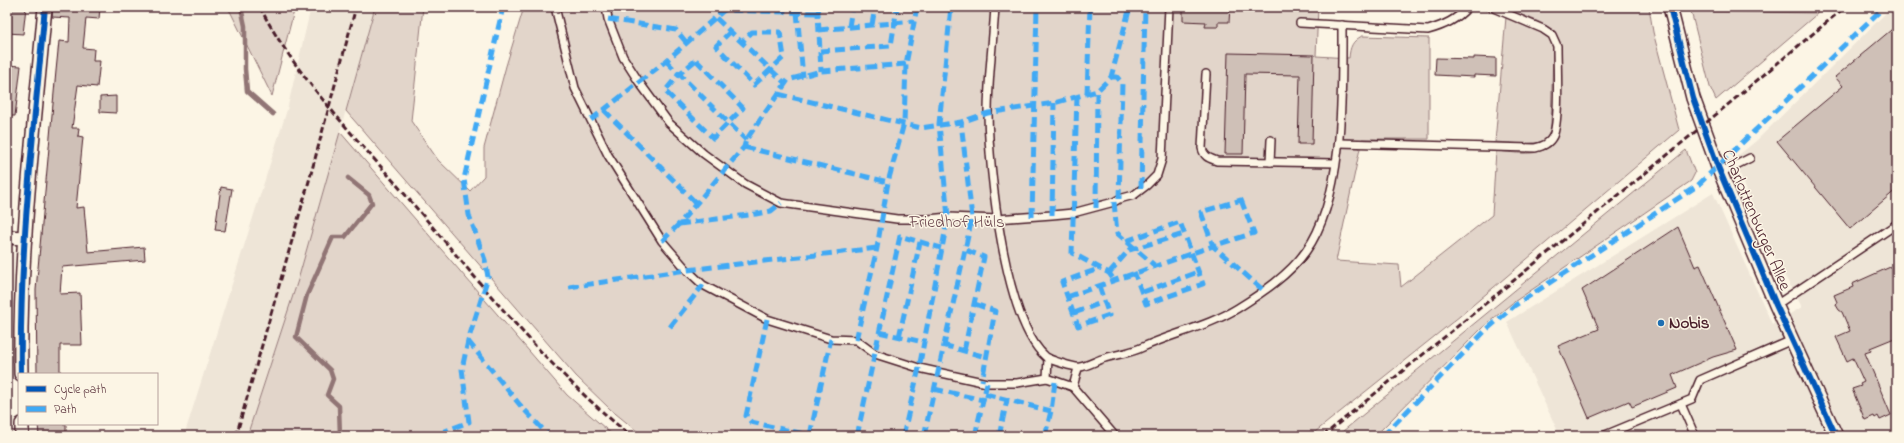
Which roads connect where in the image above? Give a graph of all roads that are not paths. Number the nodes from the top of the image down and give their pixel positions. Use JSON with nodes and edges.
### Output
{"nodes":[{"id":1,"x":45,"y":7,"type":"edge"},
{"id":2,"x":555,"y":7,"type":"edge"},
{"id":3,"x":606,"y":7,"type":"edge"},
{"id":4,"x":995,"y":7,"type":"edge"},
{"id":5,"x":1169,"y":7,"type":"edge"},
{"id":6,"x":1468,"y":7,"type":"edge"},
{"id":7,"x":1491,"y":7,"type":"edge"},
{"id":8,"x":1670,"y":7,"type":"edge"},
{"id":9,"x":1300,"y":23,"type":"dead end"},
{"id":10,"x":1342,"y":25,"type":"junction"},
{"id":11,"x":1206,"y":74,"type":"dead end"},
{"id":12,"x":1271,"y":140,"type":"dead end"},
{"id":13,"x":1340,"y":143,"type":"junction"},
{"id":14,"x":1750,"y":158,"type":"dead end"},
{"id":15,"x":1270,"y":162,"type":"junction"},
{"id":16,"x":1335,"y":163,"type":"junction"},
{"id":17,"x":1720,"y":173,"type":"junction"},
{"id":18,"x":997,"y":219,"type":"junction"},
{"id":19,"x":1897,"y":224,"type":"edge"},
{"id":20,"x":7,"y":237,"type":"edge"},
{"id":21,"x":25,"y":238,"type":"junction"},
{"id":22,"x":1776,"y":305,"type":"junction"},
{"id":23,"x":1792,"y":340,"type":"junction"},
{"id":24,"x":1048,"y":358,"type":"junction"},
{"id":25,"x":1078,"y":368,"type":"junction"},
{"id":26,"x":21,"y":373,"type":"edge"},
{"id":27,"x":1047,"y":378,"type":"junction"},
{"id":28,"x":1073,"y":387,"type":"junction"},
{"id":29,"x":1681,"y":404,"type":"junction"},
{"id":30,"x":22,"y":425,"type":"edge"},
{"id":31,"x":1605,"y":435,"type":"dead end"},
{"id":32,"x":22,"y":436,"type":"edge"},
{"id":33,"x":1115,"y":436,"type":"edge"},
{"id":34,"x":1695,"y":436,"type":"edge"},
{"id":35,"x":1836,"y":436,"type":"edge"}],
"edges":[{"from":1,"to":21,"type":"street"},
{"from":2,"to":27,"type":"lane"},
{"from":3,"to":18,"type":"lane"},
{"from":4,"to":18,"type":"lane"},
{"from":5,"to":18,"type":"lane"},
{"from":6,"to":10,"type":"lane"},
{"from":7,"to":13,"type":"lane"},
{"from":8,"to":17,"type":"street","name":"Charlottenburger Allee"},
{"from":9,"to":10,"type":"lane"},
{"from":10,"to":13,"type":"lane"},
{"from":11,"to":15,"type":"lane"},
{"from":12,"to":15,"type":"lane"},
{"from":13,"to":16,"type":"lane"},
{"from":14,"to":17,"type":"lane"},
{"from":15,"to":16,"type":"lane"},
{"from":16,"to":25,"type":"lane"},
{"from":17,"to":22,"type":"street","name":"Charlottenburger Allee"},
{"from":18,"to":24,"type":"lane"},
{"from":19,"to":22,"type":"lane"},
{"from":20,"to":21,"type":"street"},
{"from":21,"to":26,"type":"street"},
{"from":22,"to":23,"type":"street","name":"Charlottenburger Allee"},
{"from":23,"to":29,"type":"lane"},
{"from":23,"to":35,"type":"street","name":"Charlottenburger Allee"},
{"from":24,"to":25,"type":"lane"},
{"from":24,"to":27,"type":"lane"},
{"from":25,"to":28,"type":"lane"},
{"from":27,"to":28,"type":"lane"},
{"from":28,"to":33,"type":"lane"},
{"from":29,"to":31,"type":"lane"},
{"from":29,"to":34,"type":"lane"},
{"from":30,"to":32,"type":"street"}]}
